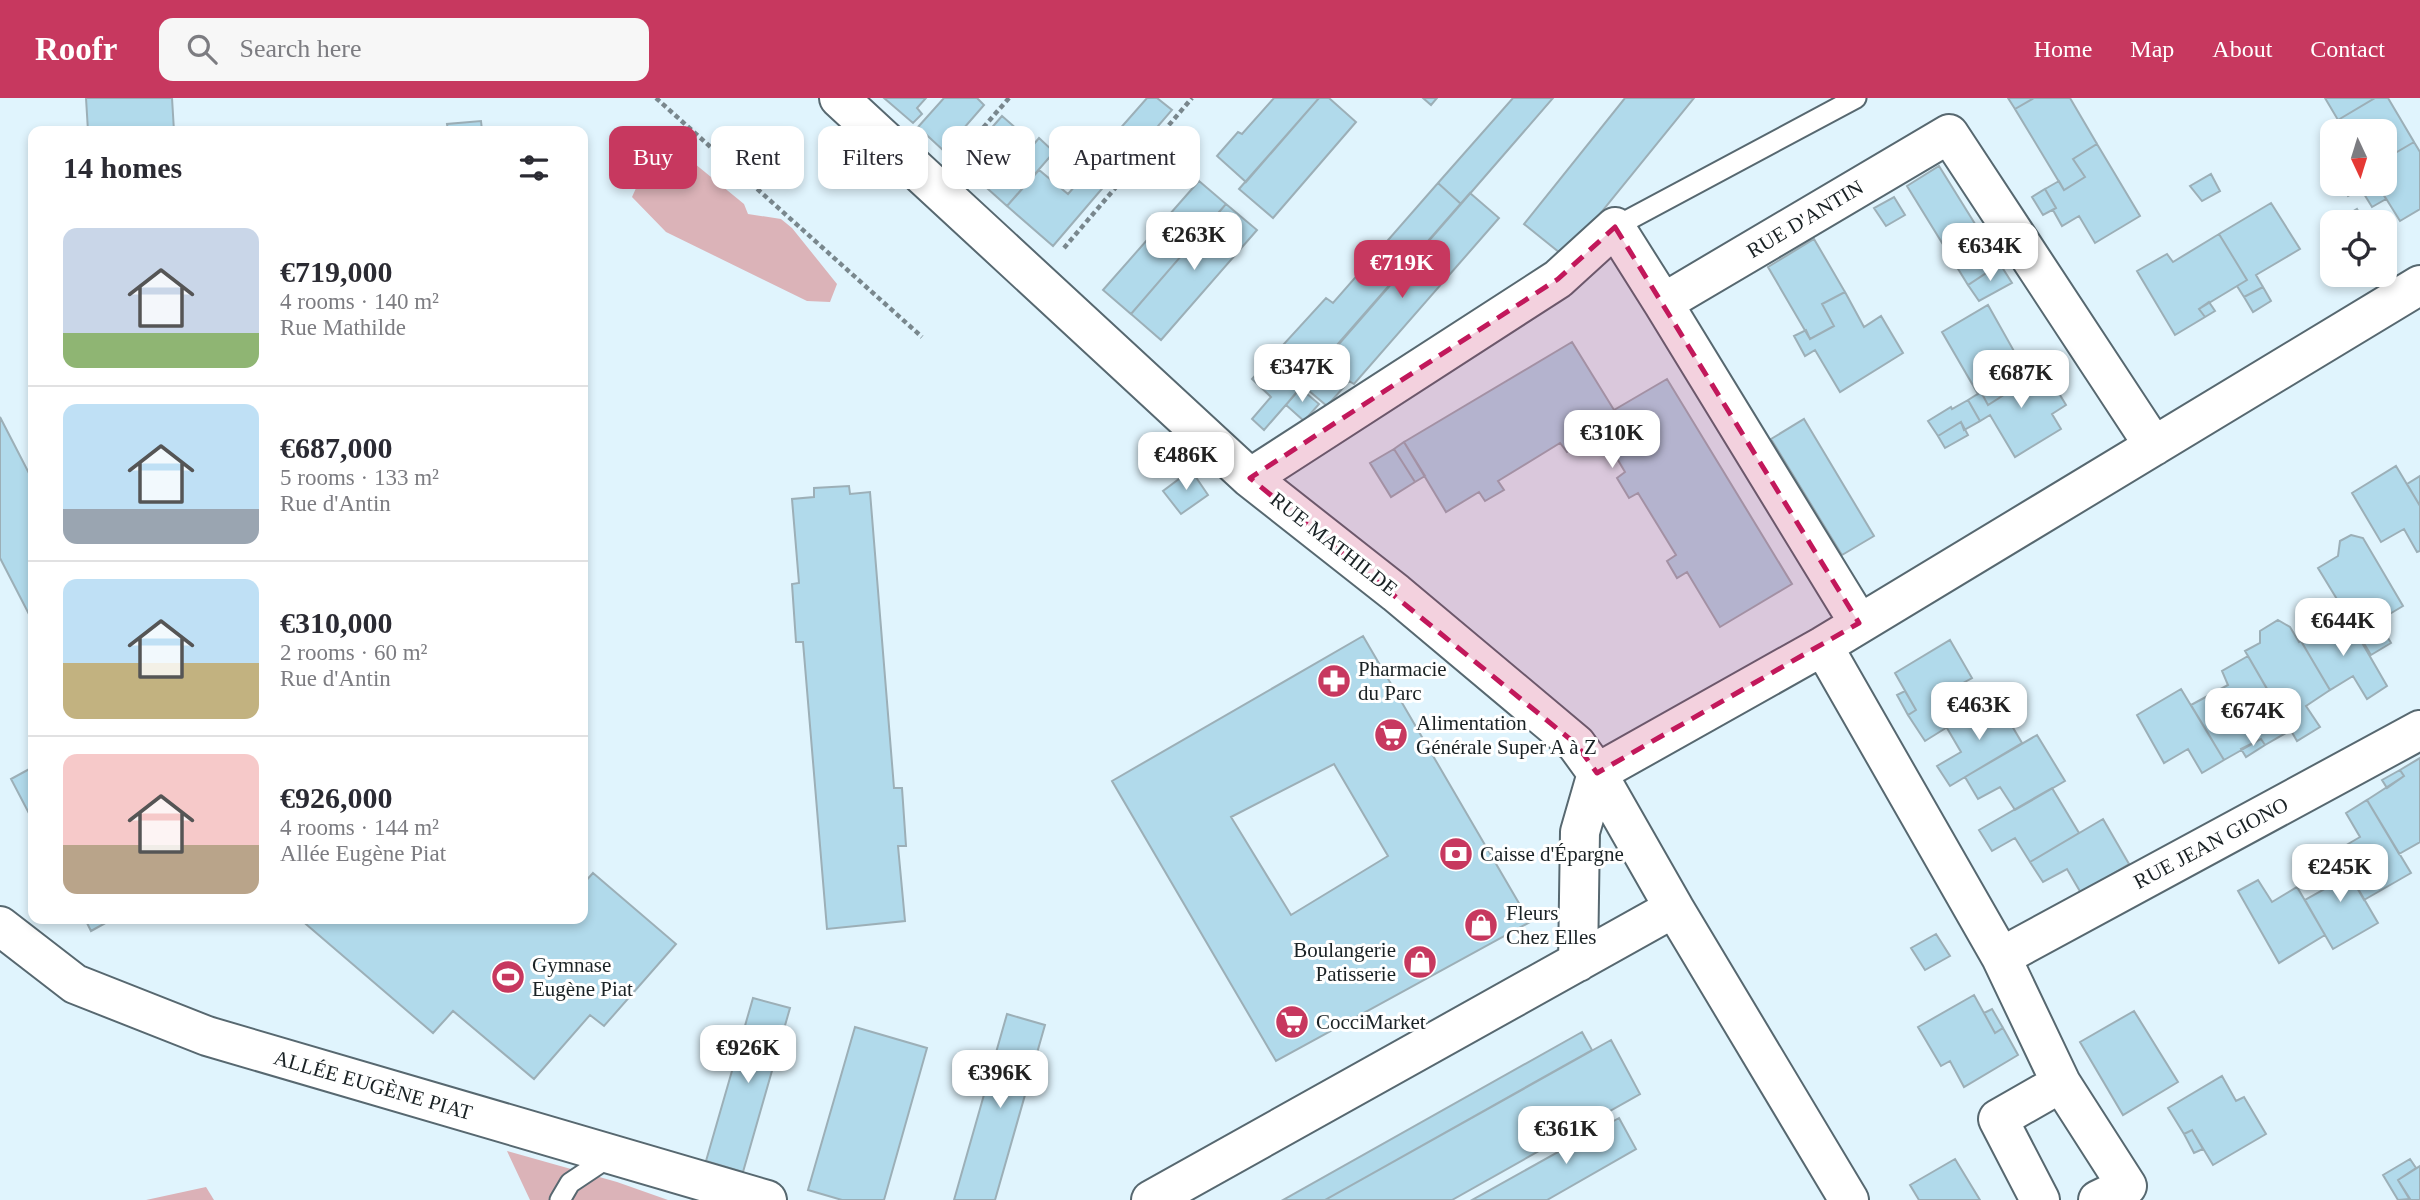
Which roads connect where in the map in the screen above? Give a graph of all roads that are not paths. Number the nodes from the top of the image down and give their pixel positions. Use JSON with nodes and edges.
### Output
{"nodes":[{"id":1,"x":839,"y":98,"type":"edge"},
{"id":2,"x":1856,"y":98,"type":"edge"},
{"id":3,"x":1615,"y":227,"type":"junction"},
{"id":4,"x":2420,"y":285,"type":"edge"},
{"id":5,"x":1663,"y":303,"type":"junction"},
{"id":6,"x":2154,"y":446,"type":"junction"},
{"id":7,"x":1250,"y":478,"type":"junction"},
{"id":8,"x":1859,"y":623,"type":"junction"},
{"id":9,"x":1823,"y":646,"type":"junction"},
{"id":10,"x":2420,"y":730,"type":"edge"},
{"id":11,"x":1597,"y":773,"type":"junction"},
{"id":12,"x":1674,"y":908,"type":"junction"},
{"id":13,"x":0,"y":926,"type":"edge"},
{"id":14,"x":2001,"y":957,"type":"junction"},
{"id":15,"x":1578,"y":962,"type":"junction"},
{"id":16,"x":2061,"y":1083,"type":"junction"},
{"id":17,"x":612,"y":1155,"type":"junction"},
{"id":18,"x":560,"y":1200,"type":"edge"},
{"id":19,"x":767,"y":1200,"type":"edge"},
{"id":20,"x":1151,"y":1200,"type":"edge"},
{"id":21,"x":1849,"y":1200,"type":"edge"},
{"id":22,"x":2040,"y":1200,"type":"edge"},
{"id":23,"x":2098,"y":1200,"type":"edge"}],
"edges":[{"from":1,"to":7,"type":"street","name":"RUE MATHILDE"},
{"from":2,"to":3,"type":"lane"},
{"from":3,"to":5,"type":"street"},
{"from":3,"to":7,"type":"street"},
{"from":4,"to":6,"type":"street"},
{"from":5,"to":6,"type":"street","name":"RUE D'ANTIN"},
{"from":5,"to":8,"type":"street"},
{"from":6,"to":8,"type":"street"},
{"from":7,"to":11,"type":"street","name":"RUE MATHILDE"},
{"from":8,"to":9,"type":"street"},
{"from":9,"to":11,"type":"street"},
{"from":9,"to":14,"type":"street"},
{"from":10,"to":14,"type":"street","name":"RUE JEAN GIONO"},
{"from":11,"to":12,"type":"street","name":"RUE MATHILDE"},
{"from":11,"to":15,"type":"street"},
{"from":12,"to":15,"type":"street"},
{"from":12,"to":21,"type":"street","name":"RUE MATHILDE"},
{"from":13,"to":17,"type":"street","name":"ALLÉE EUGÈNE PIAT"},
{"from":14,"to":16,"type":"street"},
{"from":15,"to":20,"type":"street"},
{"from":16,"to":22,"type":"street"},
{"from":16,"to":23,"type":"street"},
{"from":17,"to":18,"type":"lane"},
{"from":17,"to":19,"type":"street","name":"ALLÉE EUGÈNE PIAT"}]}
